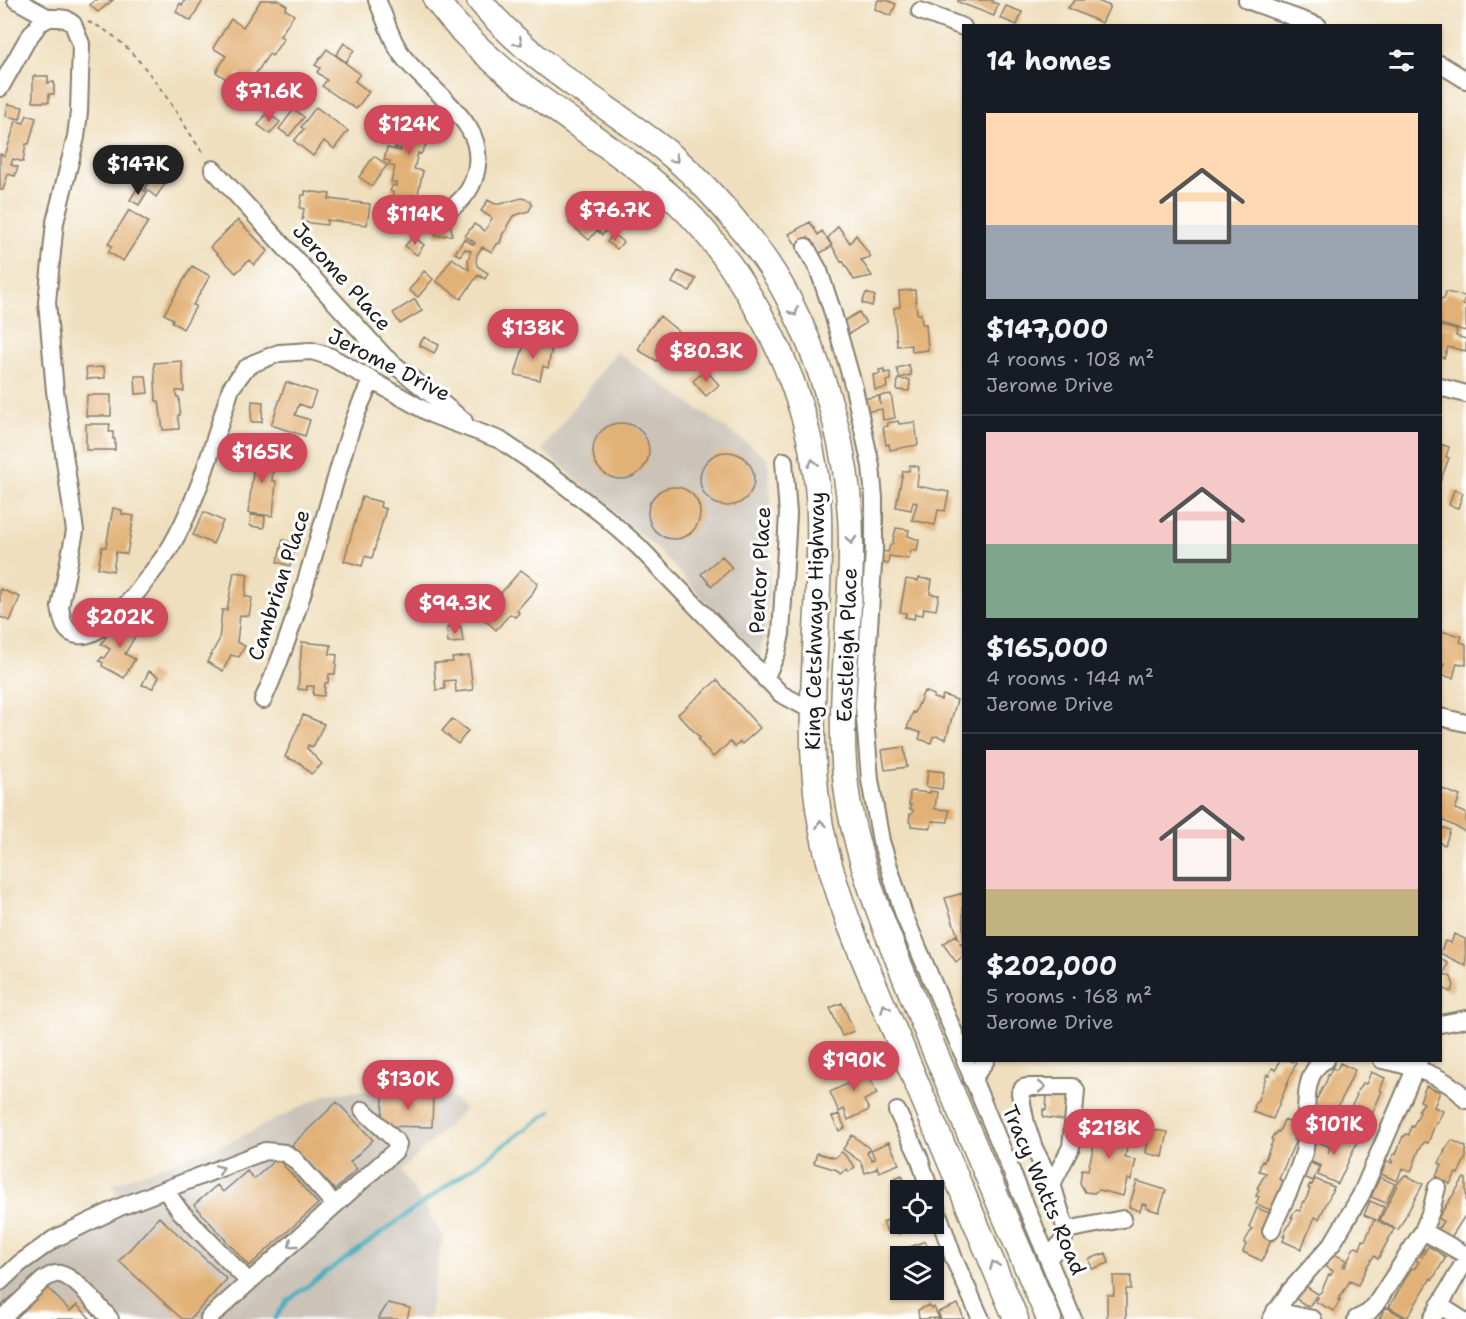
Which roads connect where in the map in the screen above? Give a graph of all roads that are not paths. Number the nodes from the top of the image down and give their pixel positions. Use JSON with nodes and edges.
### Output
{"nodes":[{"id":1,"x":16,"y":0,"type":"edge"},
{"id":2,"x":377,"y":0,"type":"edge"},
{"id":3,"x":436,"y":0,"type":"edge"},
{"id":4,"x":479,"y":0,"type":"edge"},
{"id":5,"x":1247,"y":0,"type":"edge"},
{"id":6,"x":920,"y":11,"type":"dead end"},
{"id":7,"x":49,"y":18,"type":"junction"},
{"id":8,"x":1313,"y":24,"type":"edge"},
{"id":9,"x":962,"y":27,"type":"edge"},
{"id":10,"x":1442,"y":65,"type":"edge"},
{"id":11,"x":1466,"y":80,"type":"edge"},
{"id":12,"x":0,"y":88,"type":"edge"},
{"id":13,"x":213,"y":168,"type":"road end"},
{"id":14,"x":454,"y":206,"type":"dead end"},
{"id":15,"x":806,"y":247,"type":"dead end"},
{"id":16,"x":371,"y":382,"type":"junction"},
{"id":17,"x":1442,"y":388,"type":"edge"},
{"id":18,"x":1466,"y":394,"type":"edge"},
{"id":19,"x":474,"y":429,"type":"junction"},
{"id":20,"x":784,"y":461,"type":"dead end"},
{"id":21,"x":765,"y":679,"type":"junction"},
{"id":22,"x":263,"y":700,"type":"dead end"},
{"id":23,"x":813,"y":711,"type":"junction"},
{"id":24,"x":1442,"y":717,"type":"edge"},
{"id":25,"x":1466,"y":723,"type":"edge"},
{"id":26,"x":1466,"y":1019,"type":"edge"},
{"id":27,"x":1442,"y":1024,"type":"edge"},
{"id":28,"x":962,"y":1040,"type":"edge"},
{"id":29,"x":966,"y":1062,"type":"edge"},
{"id":30,"x":985,"y":1062,"type":"edge"},
{"id":31,"x":1322,"y":1062,"type":"edge"},
{"id":32,"x":1400,"y":1062,"type":"edge"},
{"id":33,"x":1417,"y":1064,"type":"edge"},
{"id":34,"x":972,"y":1080,"type":"junction"},
{"id":35,"x":1466,"y":1100,"type":"edge"},
{"id":36,"x":363,"y":1110,"type":"dead end"},
{"id":37,"x":897,"y":1111,"type":"dead end"},
{"id":38,"x":926,"y":1180,"type":"edge"},
{"id":39,"x":1052,"y":1184,"type":"junction"},
{"id":40,"x":1437,"y":1187,"type":"dead end"},
{"id":41,"x":166,"y":1191,"type":"junction"},
{"id":42,"x":335,"y":1205,"type":"junction"},
{"id":43,"x":1123,"y":1219,"type":"dead end"},
{"id":44,"x":944,"y":1230,"type":"edge"},
{"id":45,"x":1066,"y":1230,"type":"junction"},
{"id":46,"x":1271,"y":1231,"type":"dead end"},
{"id":47,"x":1423,"y":1231,"type":"junction"},
{"id":48,"x":1466,"y":1257,"type":"edge"},
{"id":49,"x":1049,"y":1258,"type":"junction"},
{"id":50,"x":0,"y":1282,"type":"edge"},
{"id":51,"x":249,"y":1282,"type":"junction"},
{"id":52,"x":1436,"y":1312,"type":"edge"},
{"id":53,"x":1273,"y":1315,"type":"edge"},
{"id":54,"x":209,"y":1318,"type":"edge"},
{"id":55,"x":1,"y":1319,"type":"edge"},
{"id":56,"x":110,"y":1319,"type":"edge"},
{"id":57,"x":981,"y":1319,"type":"edge"},
{"id":58,"x":1016,"y":1319,"type":"edge"},
{"id":59,"x":1049,"y":1319,"type":"edge"},
{"id":60,"x":1073,"y":1319,"type":"edge"},
{"id":61,"x":1313,"y":1319,"type":"edge"},
{"id":62,"x":1356,"y":1319,"type":"edge"},
{"id":63,"x":1461,"y":1319,"type":"edge"}],
"edges":[{"from":1,"to":7,"type":"street"},
{"from":2,"to":14,"type":"street"},
{"from":23,"to":3,"type":"highway","name":"King Cetshwayo Highway","one_way":true},
{"from":4,"to":59,"type":"highway","name":"King Cetshwayo Highway","one_way":true},
{"from":5,"to":8,"type":"street"},
{"from":6,"to":9,"type":"street"},
{"from":7,"to":12,"type":"street"},
{"from":7,"to":16,"type":"street","name":"Jerome Drive"},
{"from":10,"to":11,"type":"street"},
{"from":13,"to":19,"type":"street","name":"Jerome Place"},
{"from":15,"to":28,"type":"street","name":"Eastleigh Place"},
{"from":16,"to":19,"type":"street","name":"Jerome Drive"},
{"from":16,"to":22,"type":"street","name":"Cambrian Place"},
{"from":17,"to":18,"type":"street"},
{"from":19,"to":21,"type":"street","name":"Jerome Drive"},
{"from":20,"to":21,"type":"street","name":"Pentor Place"},
{"from":21,"to":23,"type":"street","name":"Jerome Drive"},
{"from":58,"to":23,"type":"highway","name":"King Cetshwayo Highway","one_way":true},
{"from":24,"to":25,"type":"street"},
{"from":26,"to":27,"type":"street"},
{"from":29,"to":34,"type":"street","name":"Tracy Watts Road"},
{"from":30,"to":34,"type":"street"},
{"from":31,"to":46,"type":"street"},
{"from":32,"to":33,"type":"street"},
{"from":33,"to":35,"type":"street"},
{"from":33,"to":53,"type":"street"},
{"from":34,"to":49,"type":"street","name":"Tracy Watts Road"},
{"from":36,"to":42,"type":"street"},
{"from":37,"to":38,"type":"street"},
{"from":39,"to":39,"type":"street","one_way":true},
{"from":39,"to":45,"type":"street"},
{"from":40,"to":47,"type":"street"},
{"from":41,"to":42,"type":"street","one_way":true},
{"from":41,"to":50,"type":"street"},
{"from":41,"to":51,"type":"street"},
{"from":42,"to":51,"type":"street","one_way":true},
{"from":43,"to":45,"type":"street"},
{"from":44,"to":57,"type":"street"},
{"from":45,"to":49,"type":"street"},
{"from":47,"to":48,"type":"street"},
{"from":47,"to":62,"type":"street"},
{"from":48,"to":52,"type":"street"},
{"from":49,"to":60,"type":"street","name":"Tracy Watts Road"},
{"from":51,"to":54,"type":"street"},
{"from":52,"to":63,"type":"street"},
{"from":53,"to":61,"type":"street"},
{"from":55,"to":56,"type":"street"}]}
